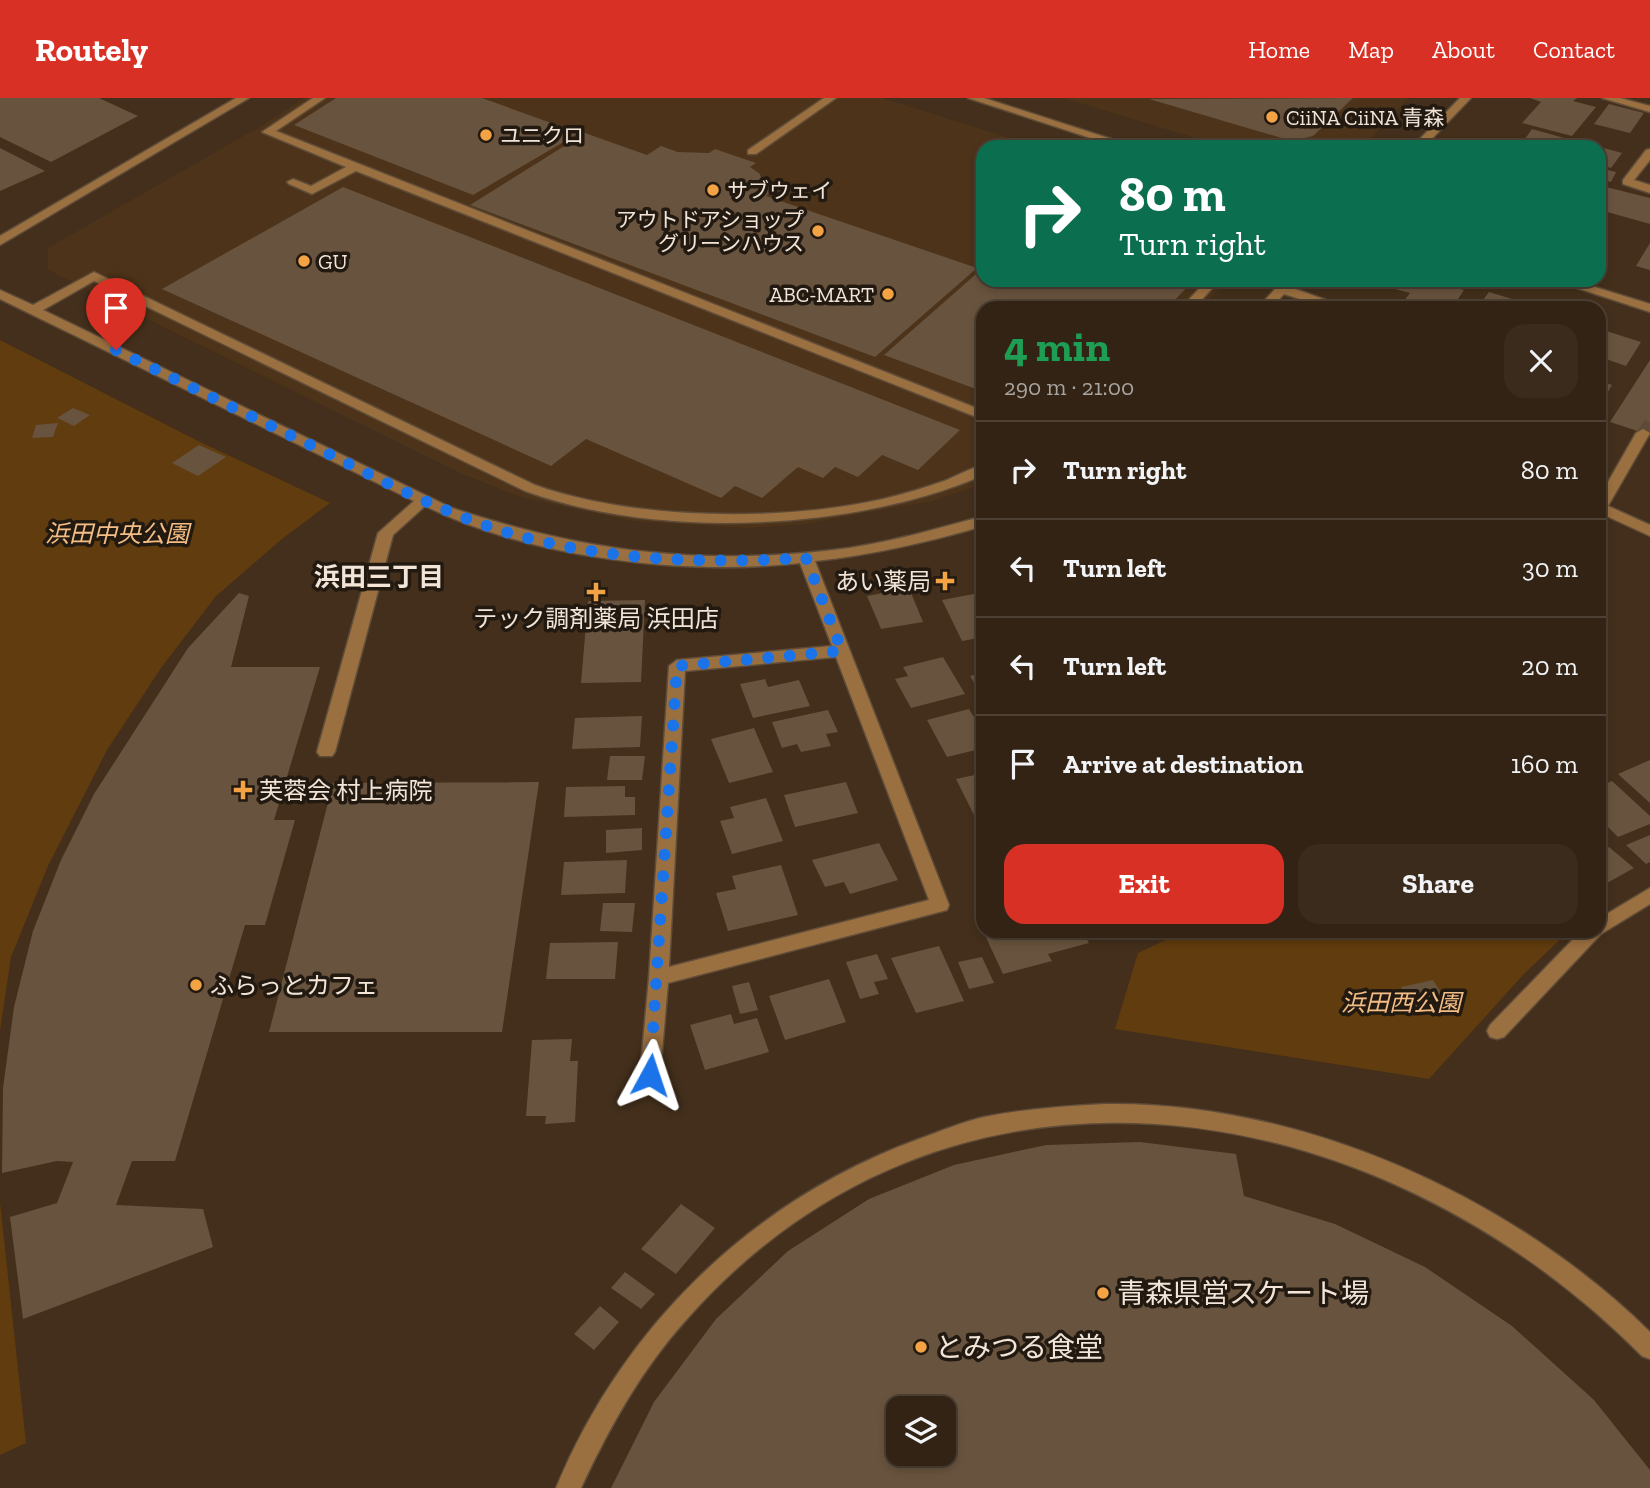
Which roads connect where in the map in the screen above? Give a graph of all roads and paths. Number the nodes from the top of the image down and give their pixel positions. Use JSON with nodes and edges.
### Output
{"nodes":[{"id":1,"x":244,"y":98,"type":"edge"},
{"id":2,"x":320,"y":98,"type":"edge"},
{"id":3,"x":831,"y":98,"type":"edge"},
{"id":4,"x":973,"y":98,"type":"edge"},
{"id":5,"x":1466,"y":98,"type":"edge"},
{"id":6,"x":1607,"y":98,"type":"edge"},
{"id":7,"x":1650,"y":109,"type":"edge"},
{"id":8,"x":1108,"y":140,"type":"edge"},
{"id":9,"x":1425,"y":140,"type":"edge"},
{"id":10,"x":752,"y":152,"type":"dead end"},
{"id":11,"x":1650,"y":152,"type":"edge"},
{"id":12,"x":355,"y":167,"type":"junction"},
{"id":13,"x":293,"y":183,"type":"dead end"},
{"id":14,"x":1650,"y":189,"type":"edge"},
{"id":15,"x":0,"y":241,"type":"edge"},
{"id":16,"x":1207,"y":287,"type":"edge"},
{"id":17,"x":1283,"y":287,"type":"edge"},
{"id":18,"x":1293,"y":287,"type":"edge"},
{"id":19,"x":1582,"y":287,"type":"edge"},
{"id":20,"x":0,"y":294,"type":"edge"},
{"id":21,"x":1194,"y":301,"type":"edge"},
{"id":22,"x":1270,"y":301,"type":"edge"},
{"id":23,"x":1326,"y":301,"type":"edge"},
{"id":24,"x":1650,"y":308,"type":"edge"},
{"id":25,"x":33,"y":310,"type":"junction"},
{"id":26,"x":976,"y":413,"type":"edge"},
{"id":27,"x":1643,"y":433,"type":"dead end"},
{"id":28,"x":976,"y":473,"type":"edge"},
{"id":29,"x":1606,"y":498,"type":"edge"},
{"id":30,"x":423,"y":500,"type":"junction"},
{"id":31,"x":1606,"y":511,"type":"edge"},
{"id":32,"x":976,"y":524,"type":"edge"},
{"id":33,"x":1650,"y":531,"type":"edge"},
{"id":34,"x":806,"y":558,"type":"junction"},
{"id":35,"x":842,"y":651,"type":"junction"},
{"id":36,"x":326,"y":752,"type":"dead end"},
{"id":37,"x":1650,"y":895,"type":"edge"},
{"id":38,"x":1606,"y":923,"type":"edge"},
{"id":39,"x":1586,"y":938,"type":"edge"},
{"id":40,"x":659,"y":977,"type":"junction"},
{"id":41,"x":1497,"y":1031,"type":"dead end"},
{"id":42,"x":650,"y":1075,"type":"dead end"},
{"id":43,"x":1650,"y":1348,"type":"edge"},
{"id":44,"x":568,"y":1488,"type":"edge"}],
"edges":[{"from":1,"to":15,"type":"street"},
{"from":2,"to":12,"type":"street"},
{"from":3,"to":10,"type":"street"},
{"from":4,"to":8,"type":"street"},
{"from":5,"to":9,"type":"street"},
{"from":6,"to":7,"type":"street"},
{"from":11,"to":14,"type":"street"},
{"from":12,"to":13,"type":"street"},
{"from":12,"to":26,"type":"street"},
{"from":16,"to":21,"type":"street"},
{"from":17,"to":22,"type":"street"},
{"from":18,"to":23,"type":"street"},
{"from":19,"to":24,"type":"street"},
{"from":20,"to":25,"type":"street"},
{"from":25,"to":28,"type":"street"},
{"from":25,"to":30,"type":"street"},
{"from":27,"to":29,"type":"street"},
{"from":30,"to":34,"type":"street"},
{"from":30,"to":36,"type":"street"},
{"from":31,"to":33,"type":"street"},
{"from":32,"to":34,"type":"street"},
{"from":34,"to":35,"type":"street"},
{"from":35,"to":40,"type":"street"},
{"from":35,"to":40,"type":"street"},
{"from":37,"to":38,"type":"street"},
{"from":39,"to":41,"type":"street"},
{"from":40,"to":42,"type":"street"},
{"from":43,"to":44,"type":"street"}]}
